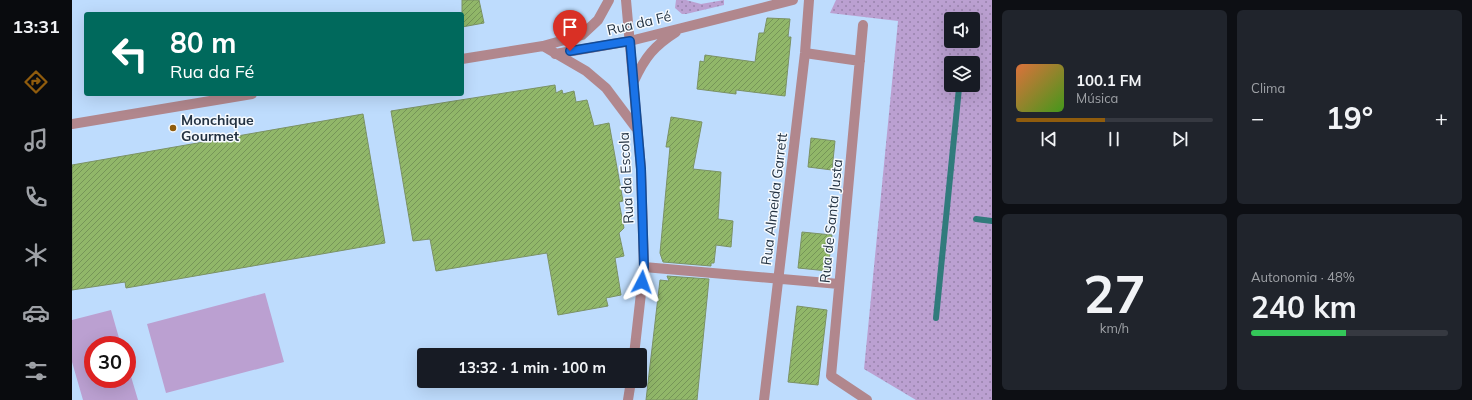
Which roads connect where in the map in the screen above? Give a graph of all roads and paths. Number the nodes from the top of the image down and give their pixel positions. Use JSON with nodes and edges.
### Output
{"nodes":[{"id":1,"x":609,"y":0,"type":"edge"},
{"id":2,"x":626,"y":0,"type":"edge"},
{"id":3,"x":793,"y":0,"type":"edge"},
{"id":4,"x":809,"y":0,"type":"edge"},
{"id":5,"x":863,"y":25,"type":"dead end"},
{"id":6,"x":682,"y":28,"type":"junction"},
{"id":7,"x":630,"y":41,"type":"junction"},
{"id":8,"x":543,"y":46,"type":"junction"},
{"id":9,"x":805,"y":53,"type":"junction"},
{"id":10,"x":555,"y":54,"type":"junction"},
{"id":11,"x":464,"y":59,"type":"edge"},
{"id":12,"x":860,"y":62,"type":"junction"},
{"id":13,"x":633,"y":82,"type":"junction"},
{"id":14,"x":240,"y":96,"type":"edge"},
{"id":15,"x":72,"y":124,"type":"edge"},
{"id":16,"x":637,"y":130,"type":"junction"},
{"id":17,"x":644,"y":267,"type":"junction"},
{"id":18,"x":779,"y":278,"type":"junction"},
{"id":19,"x":839,"y":284,"type":"junction"},
{"id":20,"x":635,"y":348,"type":"edge"},
{"id":21,"x":629,"y":388,"type":"edge"},
{"id":22,"x":628,"y":400,"type":"edge"},
{"id":23,"x":764,"y":400,"type":"edge"},
{"id":24,"x":867,"y":400,"type":"edge"}],
"edges":[{"from":1,"to":8,"type":"street","name":"Rua da Fé"},
{"from":2,"to":7,"type":"street","name":"Rua da Escola"},
{"from":3,"to":6,"type":"street","name":"Rua da Fé"},
{"from":4,"to":9,"type":"street","name":"Rua Almeida Garrett"},
{"from":5,"to":12,"type":"street","name":"Rua de Santa Justa"},
{"from":6,"to":7,"type":"street","name":"Rua da Fé"},
{"from":6,"to":13,"type":"street","name":"Rua da Fé"},
{"from":7,"to":10,"type":"street","name":"Rua da Fé"},
{"from":7,"to":13,"type":"street","name":"Rua da Escola"},
{"from":8,"to":10,"type":"street"},
{"from":8,"to":11,"type":"street","name":"Rua da Fé"},
{"from":9,"to":12,"type":"street"},
{"from":9,"to":18,"type":"street","name":"Rua Almeida Garrett"},
{"from":10,"to":16,"type":"street"},
{"from":12,"to":19,"type":"street","name":"Rua de Santa Justa"},
{"from":13,"to":16,"type":"street","name":"Rua da Escola"},
{"from":14,"to":15,"type":"street"},
{"from":16,"to":17,"type":"street","name":"Rua da Escola"},
{"from":17,"to":18,"type":"street"},
{"from":17,"to":20,"type":"street","name":"Rua da Escola"},
{"from":18,"to":19,"type":"street"},
{"from":18,"to":23,"type":"street","name":"Rua Almeida Garrett"},
{"from":19,"to":24,"type":"street","name":"Rua de Santa Justa"},
{"from":21,"to":22,"type":"street"}]}
